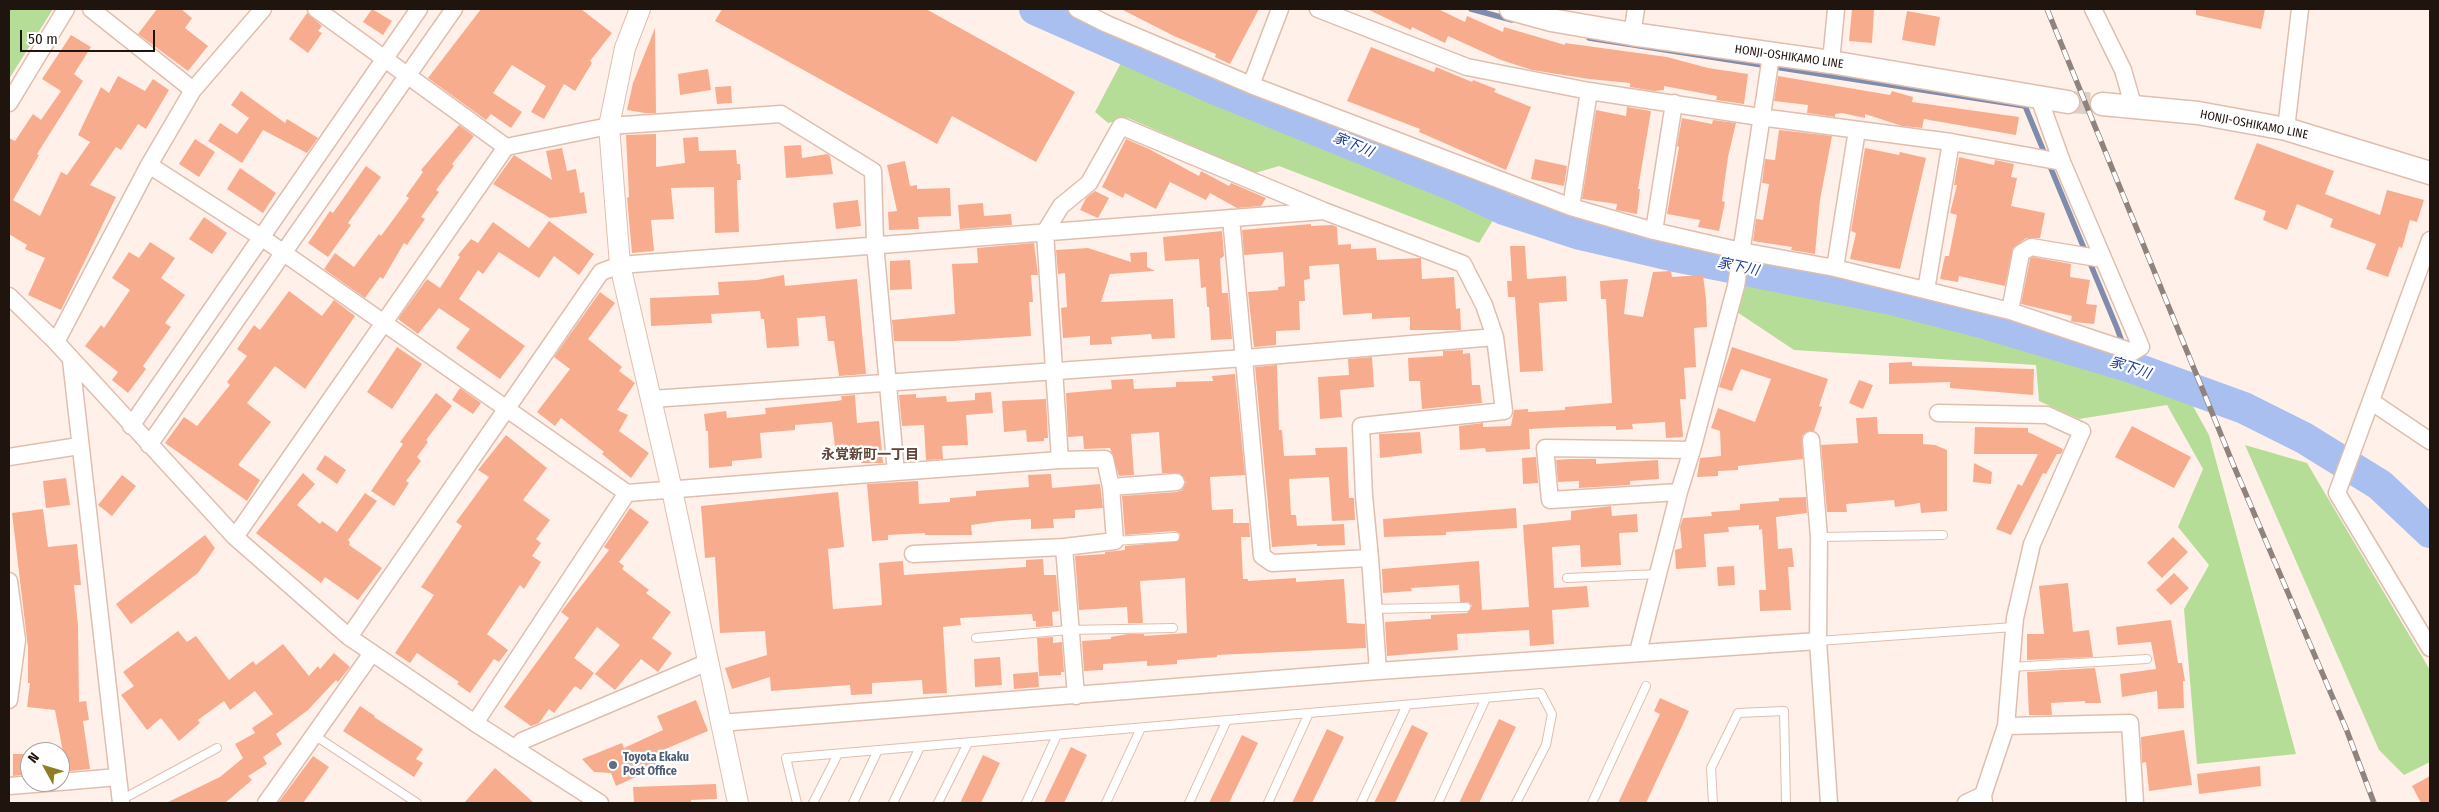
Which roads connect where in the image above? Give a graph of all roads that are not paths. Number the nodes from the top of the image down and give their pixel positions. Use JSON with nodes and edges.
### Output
{"nodes":[{"id":1,"x":66,"y":9,"type":"edge"},
{"id":2,"x":91,"y":9,"type":"edge"},
{"id":3,"x":263,"y":9,"type":"edge"},
{"id":4,"x":316,"y":9,"type":"edge"},
{"id":5,"x":419,"y":9,"type":"edge"},
{"id":6,"x":454,"y":9,"type":"edge"},
{"id":7,"x":640,"y":9,"type":"edge"},
{"id":8,"x":1077,"y":9,"type":"edge"},
{"id":9,"x":1280,"y":9,"type":"edge"},
{"id":10,"x":1318,"y":9,"type":"edge"},
{"id":11,"x":1511,"y":9,"type":"edge"},
{"id":12,"x":1636,"y":9,"type":"edge"},
{"id":13,"x":1836,"y":9,"type":"edge"},
{"id":14,"x":2093,"y":9,"type":"edge"},
{"id":15,"x":2300,"y":9,"type":"edge"},
{"id":16,"x":1632,"y":34,"type":"junction"},
{"id":17,"x":1772,"y":56,"type":"junction"},
{"id":18,"x":385,"y":59,"type":"junction"},
{"id":19,"x":1831,"y":62,"type":"junction"},
{"id":20,"x":409,"y":74,"type":"junction"},
{"id":21,"x":1251,"y":84,"type":"junction"},
{"id":22,"x":193,"y":90,"type":"junction"},
{"id":23,"x":1589,"y":91,"type":"junction"},
{"id":24,"x":2039,"y":98,"type":"junction"},
{"id":25,"x":9,"y":101,"type":"edge"},
{"id":26,"x":2068,"y":102,"type":"tunnel mouth"},
{"id":27,"x":1674,"y":103,"type":"junction"},
{"id":28,"x":2102,"y":104,"type":"tunnel mouth"},
{"id":29,"x":2133,"y":105,"type":"junction"},
{"id":30,"x":1760,"y":117,"type":"junction"},
{"id":31,"x":609,"y":126,"type":"junction"},
{"id":32,"x":2286,"y":129,"type":"junction"},
{"id":33,"x":1857,"y":130,"type":"junction"},
{"id":34,"x":1951,"y":142,"type":"junction"},
{"id":35,"x":506,"y":147,"type":"junction"},
{"id":36,"x":2062,"y":162,"type":"junction"},
{"id":37,"x":149,"y":165,"type":"junction"},
{"id":38,"x":2430,"y":173,"type":"edge"},
{"id":39,"x":1571,"y":207,"type":"junction"},
{"id":40,"x":1324,"y":211,"type":"junction"},
{"id":41,"x":1231,"y":218,"type":"junction"},
{"id":42,"x":1654,"y":231,"type":"junction"},
{"id":43,"x":1045,"y":232,"type":"junction"},
{"id":44,"x":261,"y":238,"type":"junction"},
{"id":45,"x":2430,"y":240,"type":"edge"},
{"id":46,"x":874,"y":244,"type":"junction"},
{"id":47,"x":1741,"y":251,"type":"junction"},
{"id":48,"x":284,"y":254,"type":"junction"},
{"id":49,"x":2103,"y":259,"type":"junction"},
{"id":50,"x":620,"y":264,"type":"junction"},
{"id":51,"x":1835,"y":268,"type":"junction"},
{"id":52,"x":1926,"y":290,"type":"junction"},
{"id":53,"x":9,"y":296,"type":"edge"},
{"id":54,"x":2010,"y":311,"type":"junction"},
{"id":55,"x":384,"y":322,"type":"junction"},
{"id":56,"x":1495,"y":337,"type":"junction"},
{"id":57,"x":56,"y":342,"type":"junction"},
{"id":58,"x":1245,"y":358,"type":"junction"},
{"id":59,"x":71,"y":360,"type":"junction"},
{"id":60,"x":1053,"y":372,"type":"junction"},
{"id":61,"x":889,"y":383,"type":"junction"},
{"id":62,"x":652,"y":399,"type":"junction"},
{"id":63,"x":2372,"y":402,"type":"junction"},
{"id":64,"x":507,"y":409,"type":"junction"},
{"id":65,"x":1938,"y":413,"type":"dead end"},
{"id":66,"x":131,"y":426,"type":"junction"},
{"id":67,"x":1812,"y":440,"type":"dead end"},
{"id":68,"x":2430,"y":441,"type":"edge"},
{"id":69,"x":149,"y":445,"type":"junction"},
{"id":70,"x":80,"y":446,"type":"junction"},
{"id":71,"x":1692,"y":450,"type":"junction"},
{"id":72,"x":9,"y":458,"type":"edge"},
{"id":73,"x":1060,"y":460,"type":"junction"},
{"id":74,"x":896,"y":472,"type":"junction"},
{"id":75,"x":1176,"y":482,"type":"dead end"},
{"id":76,"x":1111,"y":487,"type":"junction"},
{"id":77,"x":672,"y":490,"type":"junction"},
{"id":78,"x":1679,"y":492,"type":"junction"},
{"id":79,"x":628,"y":493,"type":"junction"},
{"id":80,"x":1943,"y":535,"type":"dead end"},
{"id":81,"x":235,"y":537,"type":"junction"},
{"id":82,"x":1175,"y":537,"type":"dead end"},
{"id":83,"x":1818,"y":537,"type":"junction"},
{"id":84,"x":1115,"y":541,"type":"junction"},
{"id":85,"x":1064,"y":547,"type":"junction"},
{"id":86,"x":913,"y":554,"type":"dead end"},
{"id":87,"x":1370,"y":558,"type":"junction"},
{"id":88,"x":1658,"y":574,"type":"junction"},
{"id":89,"x":1567,"y":578,"type":"dead end"},
{"id":90,"x":9,"y":581,"type":"edge"},
{"id":91,"x":1466,"y":607,"type":"dead end"},
{"id":92,"x":1372,"y":609,"type":"junction"},
{"id":93,"x":2014,"y":627,"type":"junction"},
{"id":94,"x":1173,"y":628,"type":"dead end"},
{"id":95,"x":1069,"y":630,"type":"junction"},
{"id":96,"x":349,"y":637,"type":"junction"},
{"id":97,"x":976,"y":638,"type":"dead end"},
{"id":98,"x":1818,"y":641,"type":"junction"},
{"id":99,"x":2430,"y":648,"type":"edge"},
{"id":100,"x":1638,"y":652,"type":"junction"},
{"id":101,"x":372,"y":653,"type":"junction"},
{"id":102,"x":2147,"y":659,"type":"dead end"},
{"id":103,"x":708,"y":662,"type":"junction"},
{"id":104,"x":2011,"y":667,"type":"junction"},
{"id":105,"x":1378,"y":671,"type":"junction"},
{"id":106,"x":1646,"y":686,"type":"dead end"},
{"id":107,"x":1076,"y":696,"type":"junction"},
{"id":108,"x":1486,"y":698,"type":"junction"},
{"id":109,"x":9,"y":700,"type":"edge"},
{"id":110,"x":1407,"y":705,"type":"junction"},
{"id":111,"x":1309,"y":713,"type":"junction"},
{"id":112,"x":1227,"y":720,"type":"junction"},
{"id":113,"x":475,"y":723,"type":"junction"},
{"id":114,"x":720,"y":723,"type":"junction"},
{"id":115,"x":2006,"y":726,"type":"junction"},
{"id":116,"x":1141,"y":728,"type":"junction"},
{"id":117,"x":314,"y":735,"type":"junction"},
{"id":118,"x":1057,"y":735,"type":"junction"},
{"id":119,"x":968,"y":743,"type":"junction"},
{"id":120,"x":920,"y":747,"type":"junction"},
{"id":121,"x":218,"y":748,"type":"dead end"},
{"id":122,"x":515,"y":749,"type":"junction"},
{"id":123,"x":878,"y":750,"type":"junction"},
{"id":124,"x":838,"y":754,"type":"junction"},
{"id":125,"x":118,"y":777,"type":"junction"},
{"id":126,"x":70,"y":781,"type":"edge"},
{"id":127,"x":1983,"y":799,"type":"edge"},
{"id":128,"x":121,"y":802,"type":"edge"},
{"id":129,"x":266,"y":803,"type":"edge"},
{"id":130,"x":417,"y":803,"type":"edge"},
{"id":131,"x":600,"y":803,"type":"edge"},
{"id":132,"x":738,"y":803,"type":"edge"},
{"id":133,"x":797,"y":803,"type":"edge"},
{"id":134,"x":813,"y":803,"type":"edge"},
{"id":135,"x":853,"y":803,"type":"edge"},
{"id":136,"x":893,"y":803,"type":"edge"},
{"id":137,"x":938,"y":803,"type":"edge"},
{"id":138,"x":1026,"y":803,"type":"edge"},
{"id":139,"x":1106,"y":803,"type":"edge"},
{"id":140,"x":1188,"y":803,"type":"edge"},
{"id":141,"x":1268,"y":803,"type":"edge"},
{"id":142,"x":1361,"y":803,"type":"edge"},
{"id":143,"x":1438,"y":803,"type":"edge"},
{"id":144,"x":1516,"y":803,"type":"edge"},
{"id":145,"x":1592,"y":803,"type":"edge"},
{"id":146,"x":1713,"y":803,"type":"edge"},
{"id":147,"x":1786,"y":803,"type":"edge"},
{"id":148,"x":1830,"y":803,"type":"edge"},
{"id":149,"x":1966,"y":803,"type":"edge"},
{"id":150,"x":2135,"y":803,"type":"edge"}],
"edges":[{"from":1,"to":25,"type":"street"},
{"from":2,"to":22,"type":"street"},
{"from":3,"to":22,"type":"street"},
{"from":4,"to":18,"type":"street"},
{"from":5,"to":18,"type":"street"},
{"from":6,"to":20,"type":"street"},
{"from":7,"to":31,"type":"street"},
{"from":8,"to":21,"type":"street"},
{"from":9,"to":21,"type":"street"},
{"from":10,"to":23,"type":"street"},
{"from":11,"to":16,"type":"main road","name":"HONJI-OSHIKAMO LINE"},
{"from":12,"to":16,"type":"street"},
{"from":13,"to":19,"type":"street"},
{"from":14,"to":29,"type":"street"},
{"from":15,"to":32,"type":"street"},
{"from":16,"to":17,"type":"main road","name":"HONJI-OSHIKAMO LINE"},
{"from":17,"to":19,"type":"main road","name":"HONJI-OSHIKAMO LINE"},
{"from":17,"to":30,"type":"street"},
{"from":18,"to":20,"type":"street"},
{"from":18,"to":44,"type":"street"},
{"from":19,"to":24,"type":"main road","name":"HONJI-OSHIKAMO LINE"},
{"from":20,"to":35,"type":"street"},
{"from":20,"to":48,"type":"street"},
{"from":21,"to":39,"type":"street"},
{"from":22,"to":37,"type":"street"},
{"from":23,"to":27,"type":"street"},
{"from":23,"to":39,"type":"street"},
{"from":24,"to":26,"type":"main road","name":"HONJI-OSHIKAMO LINE"},
{"from":24,"to":36,"type":"street"},
{"from":27,"to":30,"type":"street"},
{"from":27,"to":42,"type":"street"},
{"from":28,"to":29,"type":"main road","name":"HONJI-OSHIKAMO LINE"},
{"from":29,"to":32,"type":"main road","name":"HONJI-OSHIKAMO LINE"},
{"from":30,"to":33,"type":"street"},
{"from":30,"to":47,"type":"street"},
{"from":31,"to":35,"type":"street"},
{"from":31,"to":46,"type":"street"},
{"from":31,"to":50,"type":"street"},
{"from":32,"to":38,"type":"main road","name":"HONJI-OSHIKAMO LINE"},
{"from":33,"to":34,"type":"street"},
{"from":33,"to":51,"type":"street"},
{"from":34,"to":36,"type":"street"},
{"from":34,"to":52,"type":"street"},
{"from":35,"to":55,"type":"street"},
{"from":36,"to":49,"type":"street"},
{"from":37,"to":44,"type":"street"},
{"from":37,"to":57,"type":"street"},
{"from":39,"to":42,"type":"street"},
{"from":40,"to":41,"type":"street"},
{"from":40,"to":43,"type":"street"},
{"from":40,"to":56,"type":"street"},
{"from":41,"to":43,"type":"street"},
{"from":41,"to":58,"type":"street"},
{"from":42,"to":47,"type":"street"},
{"from":43,"to":46,"type":"street"},
{"from":43,"to":60,"type":"street"},
{"from":44,"to":48,"type":"street"},
{"from":44,"to":66,"type":"street"},
{"from":45,"to":63,"type":"street"},
{"from":46,"to":50,"type":"street"},
{"from":46,"to":61,"type":"street"},
{"from":47,"to":51,"type":"street"},
{"from":47,"to":71,"type":"street"},
{"from":48,"to":55,"type":"street"},
{"from":48,"to":69,"type":"street"},
{"from":49,"to":54,"type":"street"},
{"from":49,"to":54,"type":"street"},
{"from":50,"to":62,"type":"street"},
{"from":50,"to":64,"type":"street"},
{"from":51,"to":52,"type":"street"},
{"from":52,"to":54,"type":"street"},
{"from":53,"to":57,"type":"street"},
{"from":55,"to":64,"type":"street"},
{"from":55,"to":81,"type":"street"},
{"from":56,"to":58,"type":"street"},
{"from":56,"to":87,"type":"street"},
{"from":57,"to":59,"type":"street"},
{"from":58,"to":60,"type":"street"},
{"from":58,"to":87,"type":"street"},
{"from":59,"to":66,"type":"street"},
{"from":59,"to":70,"type":"street"},
{"from":60,"to":61,"type":"street"},
{"from":60,"to":73,"type":"street"},
{"from":61,"to":62,"type":"street"},
{"from":61,"to":74,"type":"street"},
{"from":62,"to":77,"type":"street"},
{"from":63,"to":68,"type":"street"},
{"from":63,"to":99,"type":"street"},
{"from":64,"to":79,"type":"street"},
{"from":64,"to":96,"type":"street"},
{"from":65,"to":93,"type":"street"},
{"from":66,"to":69,"type":"street"},
{"from":67,"to":83,"type":"street"},
{"from":69,"to":81,"type":"street"},
{"from":70,"to":72,"type":"street"},
{"from":70,"to":125,"type":"street"},
{"from":71,"to":78,"type":"street"},
{"from":71,"to":78,"type":"street"},
{"from":73,"to":74,"type":"street"},
{"from":73,"to":76,"type":"street"},
{"from":74,"to":77,"type":"street"},
{"from":75,"to":76,"type":"street"},
{"from":76,"to":84,"type":"street"},
{"from":77,"to":79,"type":"street"},
{"from":77,"to":103,"type":"street"},
{"from":78,"to":88,"type":"street"},
{"from":79,"to":113,"type":"street"},
{"from":80,"to":83,"type":"lane"},
{"from":81,"to":96,"type":"street"},
{"from":82,"to":84,"type":"lane"},
{"from":83,"to":98,"type":"street"},
{"from":84,"to":85,"type":"street"},
{"from":85,"to":86,"type":"street"},
{"from":85,"to":95,"type":"street"},
{"from":87,"to":92,"type":"street"},
{"from":88,"to":89,"type":"lane"},
{"from":88,"to":100,"type":"street"},
{"from":90,"to":109,"type":"street"},
{"from":91,"to":92,"type":"lane"},
{"from":92,"to":105,"type":"street"},
{"from":93,"to":98,"type":"lane"},
{"from":93,"to":104,"type":"street"},
{"from":94,"to":95,"type":"lane"},
{"from":95,"to":97,"type":"lane"},
{"from":95,"to":107,"type":"street"},
{"from":96,"to":101,"type":"street"},
{"from":98,"to":100,"type":"street"},
{"from":98,"to":148,"type":"street"},
{"from":100,"to":105,"type":"street"},
{"from":101,"to":113,"type":"street"},
{"from":101,"to":117,"type":"street"},
{"from":102,"to":104,"type":"lane"},
{"from":103,"to":114,"type":"street"},
{"from":103,"to":122,"type":"street"},
{"from":104,"to":115,"type":"street"},
{"from":105,"to":107,"type":"street"},
{"from":106,"to":145,"type":"lane"},
{"from":107,"to":114,"type":"street"},
{"from":108,"to":110,"type":"lane"},
{"from":108,"to":143,"type":"lane"},
{"from":108,"to":144,"type":"lane"},
{"from":110,"to":111,"type":"lane"},
{"from":110,"to":142,"type":"lane"},
{"from":111,"to":112,"type":"lane"},
{"from":111,"to":141,"type":"lane"},
{"from":112,"to":116,"type":"lane"},
{"from":112,"to":140,"type":"lane"},
{"from":113,"to":122,"type":"street"},
{"from":114,"to":132,"type":"street"},
{"from":115,"to":127,"type":"street"},
{"from":115,"to":150,"type":"street"},
{"from":116,"to":118,"type":"lane"},
{"from":116,"to":139,"type":"lane"},
{"from":117,"to":129,"type":"street"},
{"from":117,"to":130,"type":"lane"},
{"from":118,"to":119,"type":"lane"},
{"from":118,"to":138,"type":"lane"},
{"from":119,"to":120,"type":"lane"},
{"from":119,"to":137,"type":"lane"},
{"from":120,"to":123,"type":"lane"},
{"from":120,"to":136,"type":"lane"},
{"from":121,"to":128,"type":"lane"},
{"from":122,"to":131,"type":"street"},
{"from":123,"to":124,"type":"lane"},
{"from":123,"to":135,"type":"lane"},
{"from":124,"to":133,"type":"lane"},
{"from":124,"to":134,"type":"lane"},
{"from":125,"to":126,"type":"street"},
{"from":125,"to":128,"type":"street"},
{"from":127,"to":149,"type":"street"},
{"from":146,"to":147,"type":"lane"}]}
